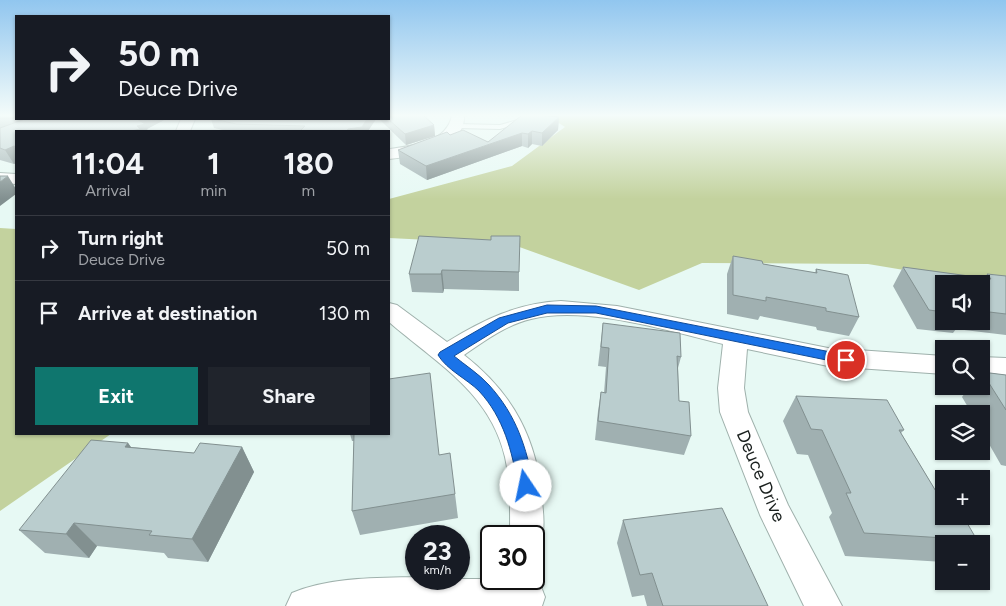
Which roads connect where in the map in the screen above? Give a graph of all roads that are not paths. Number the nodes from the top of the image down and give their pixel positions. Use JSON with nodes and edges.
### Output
{"nodes":[{"id":1,"x":435,"y":143,"type":"edge"},
{"id":2,"x":390,"y":154,"type":"edge"},
{"id":3,"x":0,"y":178,"type":"edge"},
{"id":4,"x":15,"y":179,"type":"edge"},
{"id":5,"x":390,"y":311,"type":"edge"},
{"id":6,"x":736,"y":337,"type":"junction"},
{"id":7,"x":445,"y":355,"type":"junction"},
{"id":8,"x":935,"y":365,"type":"edge"},
{"id":9,"x":990,"y":366,"type":"edge"},
{"id":10,"x":1006,"y":367,"type":"edge"},
{"id":11,"x":527,"y":525,"type":"edge"},
{"id":12,"x":527,"y":594,"type":"edge"},
{"id":13,"x":305,"y":606,"type":"edge"},
{"id":14,"x":823,"y":606,"type":"edge"}],
"edges":[{"from":1,"to":2,"type":"street"},
{"from":3,"to":4,"type":"street"},
{"from":5,"to":7,"type":"street"},
{"from":6,"to":7,"type":"street"},
{"from":6,"to":8,"type":"street"},
{"from":6,"to":14,"type":"street","name":"Deuce Drive"},
{"from":7,"to":11,"type":"street"},
{"from":9,"to":10,"type":"street"},
{"from":12,"to":13,"type":"street"}]}
